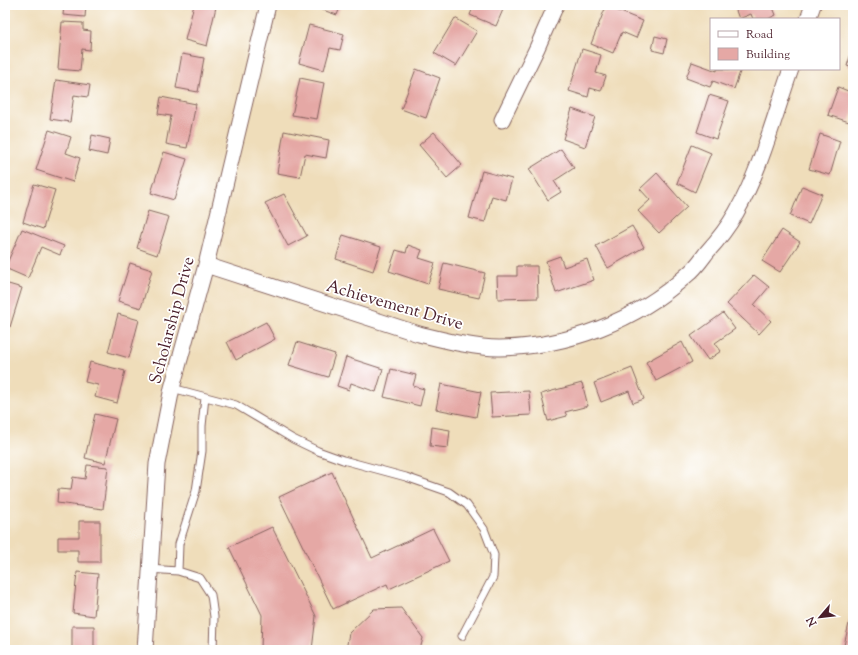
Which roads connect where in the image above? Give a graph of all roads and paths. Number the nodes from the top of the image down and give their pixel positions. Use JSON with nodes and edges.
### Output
{"nodes":[{"id":1,"x":268,"y":5,"type":"edge"},
{"id":2,"x":556,"y":5,"type":"edge"},
{"id":3,"x":813,"y":5,"type":"edge"},
{"id":4,"x":808,"y":18,"type":"edge"},
{"id":5,"x":791,"y":70,"type":"edge"},
{"id":6,"x":502,"y":120,"type":"dead end"},
{"id":7,"x":206,"y":265,"type":"junction"},
{"id":8,"x":172,"y":388,"type":"junction"},
{"id":9,"x":205,"y":397,"type":"junction"},
{"id":10,"x":149,"y":569,"type":"junction"},
{"id":11,"x":178,"y":571,"type":"junction"},
{"id":12,"x":462,"y":636,"type":"dead end"},
{"id":13,"x":145,"y":650,"type":"edge"},
{"id":14,"x":213,"y":650,"type":"edge"}],
"edges":[{"from":1,"to":7,"type":"street","name":"Scholarship Drive"},
{"from":2,"to":6,"type":"street"},
{"from":3,"to":4,"type":"street"},
{"from":5,"to":7,"type":"street","name":"Achievement Drive"},
{"from":7,"to":8,"type":"street","name":"Scholarship Drive"},
{"from":8,"to":9,"type":"lane"},
{"from":8,"to":10,"type":"street","name":"Scholarship Drive"},
{"from":9,"to":11,"type":"lane"},
{"from":9,"to":12,"type":"lane"},
{"from":10,"to":11,"type":"lane"},
{"from":10,"to":13,"type":"street","name":"Scholarship Drive"},
{"from":11,"to":14,"type":"lane"}]}
